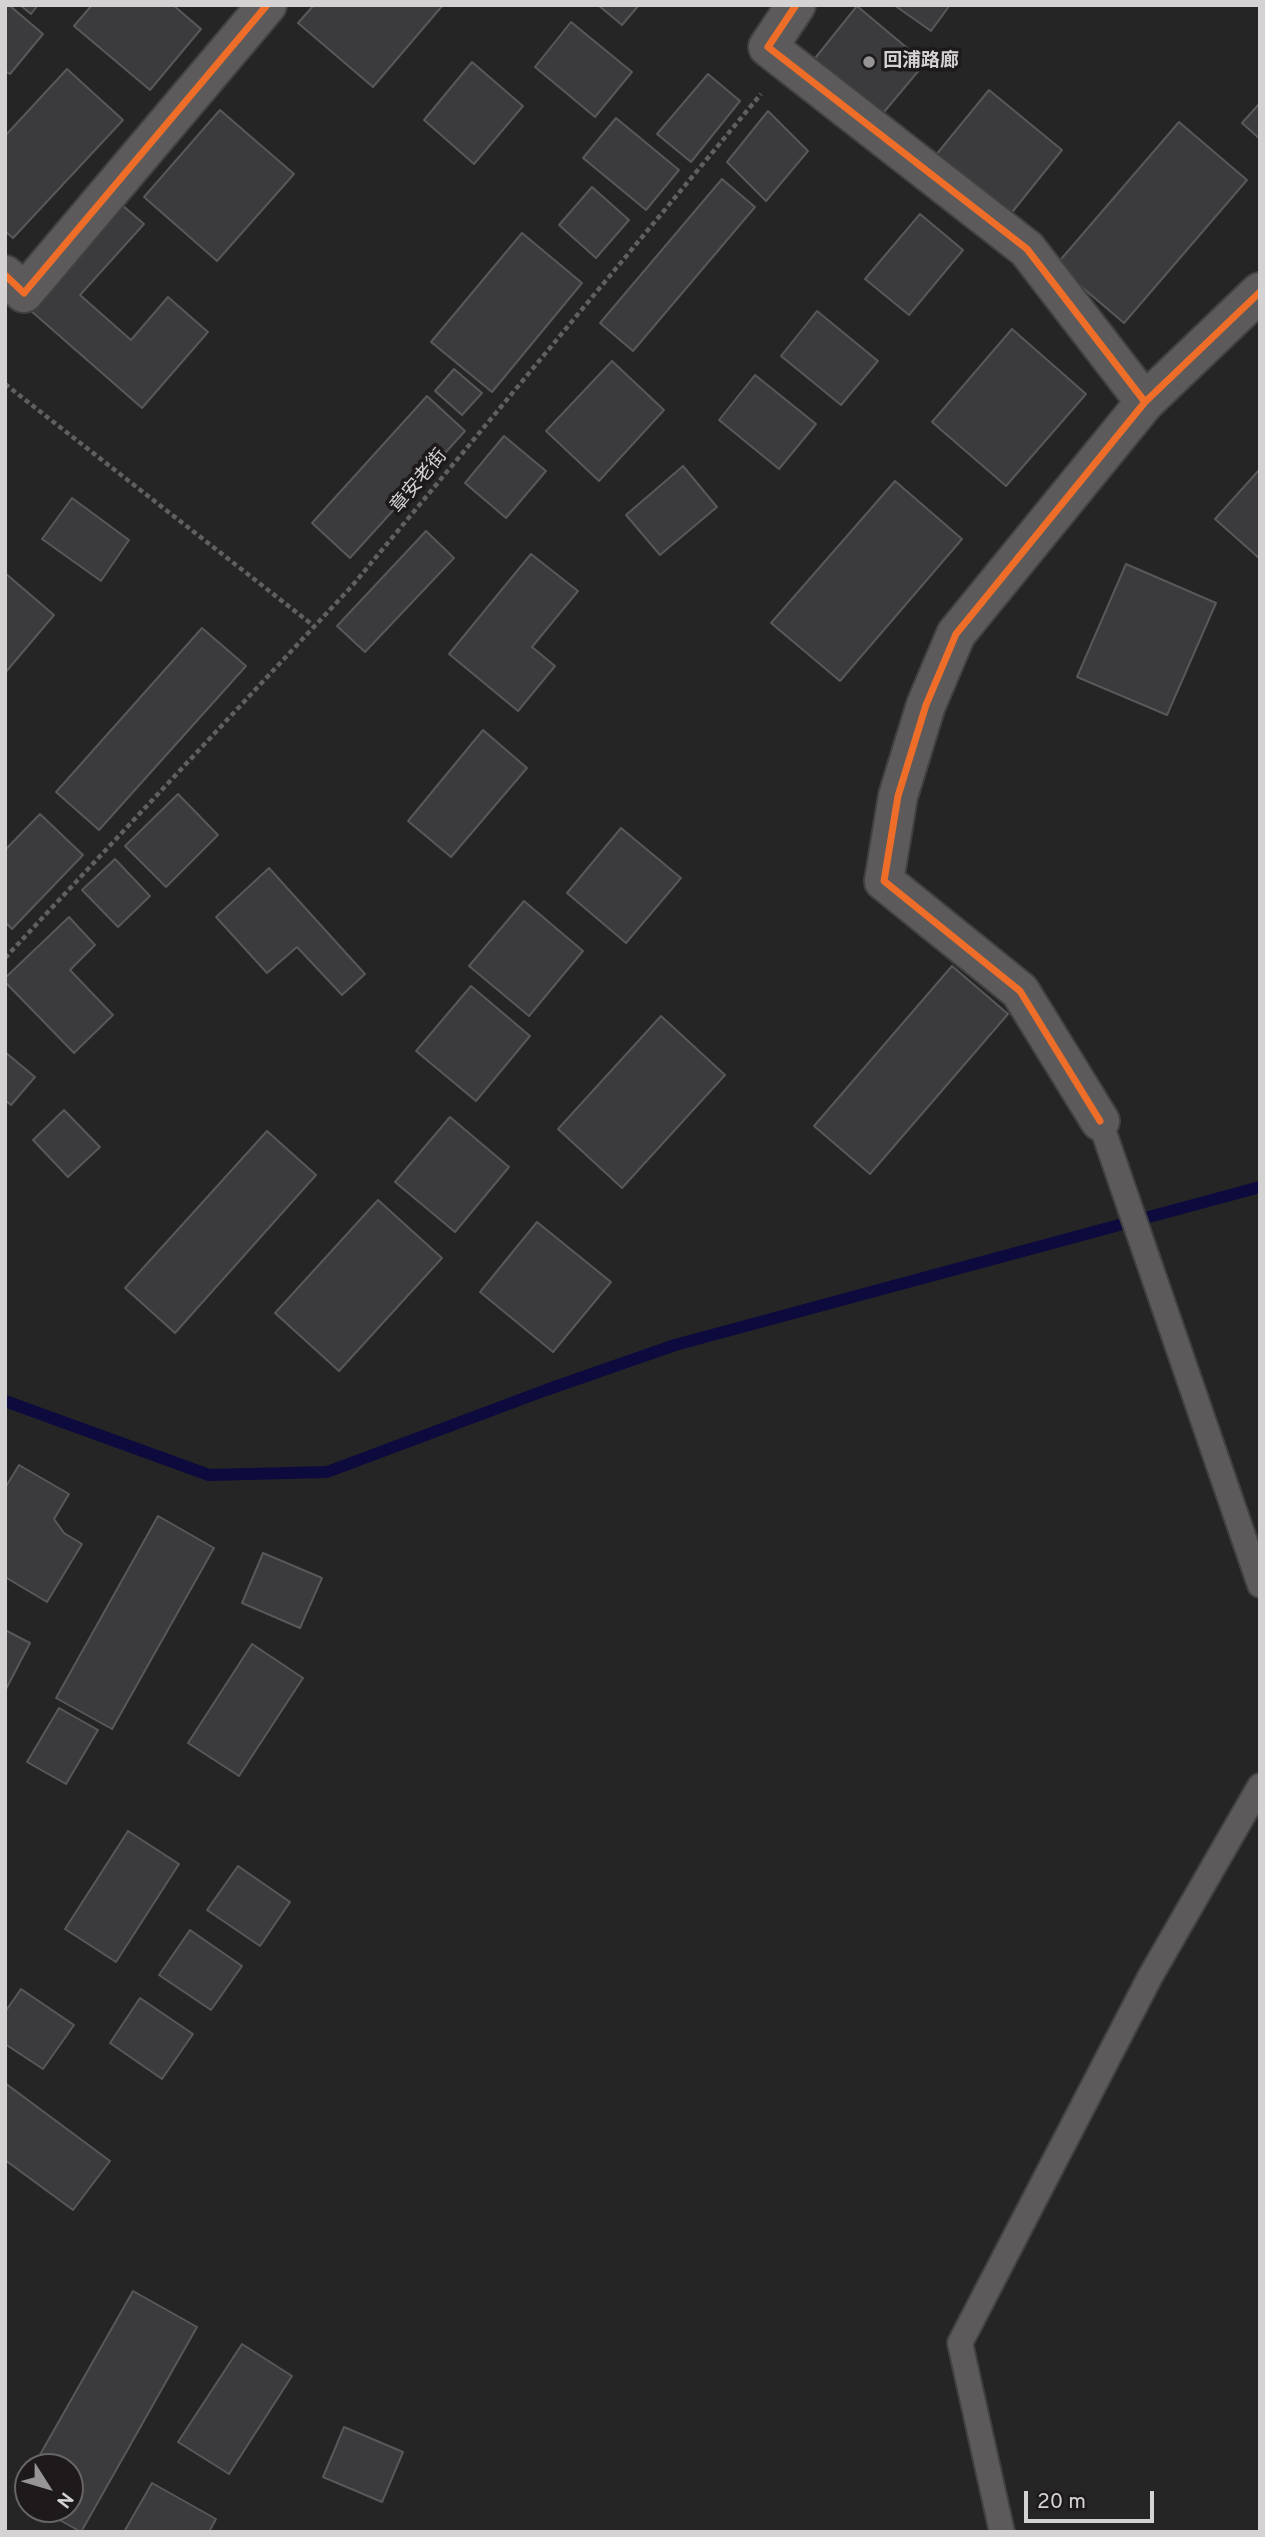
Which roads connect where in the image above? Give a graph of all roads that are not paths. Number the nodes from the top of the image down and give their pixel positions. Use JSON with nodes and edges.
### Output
{"nodes":[{"id":1,"x":267,"y":5,"type":"edge"},
{"id":2,"x":796,"y":5,"type":"edge"},
{"id":3,"x":5,"y":275,"type":"edge"},
{"id":4,"x":1260,"y":292,"type":"edge"},
{"id":5,"x":1145,"y":402,"type":"junction"},
{"id":6,"x":1100,"y":1121,"type":"joint"},
{"id":7,"x":1260,"y":1585,"type":"edge"},
{"id":8,"x":1260,"y":1786,"type":"edge"},
{"id":9,"x":1002,"y":2532,"type":"edge"}],
"edges":[{"from":1,"to":3,"type":"street"},
{"from":2,"to":5,"type":"street"},
{"from":4,"to":5,"type":"street"},
{"from":5,"to":6,"type":"street"},
{"from":6,"to":7,"type":"lane"},
{"from":8,"to":9,"type":"lane"}]}
